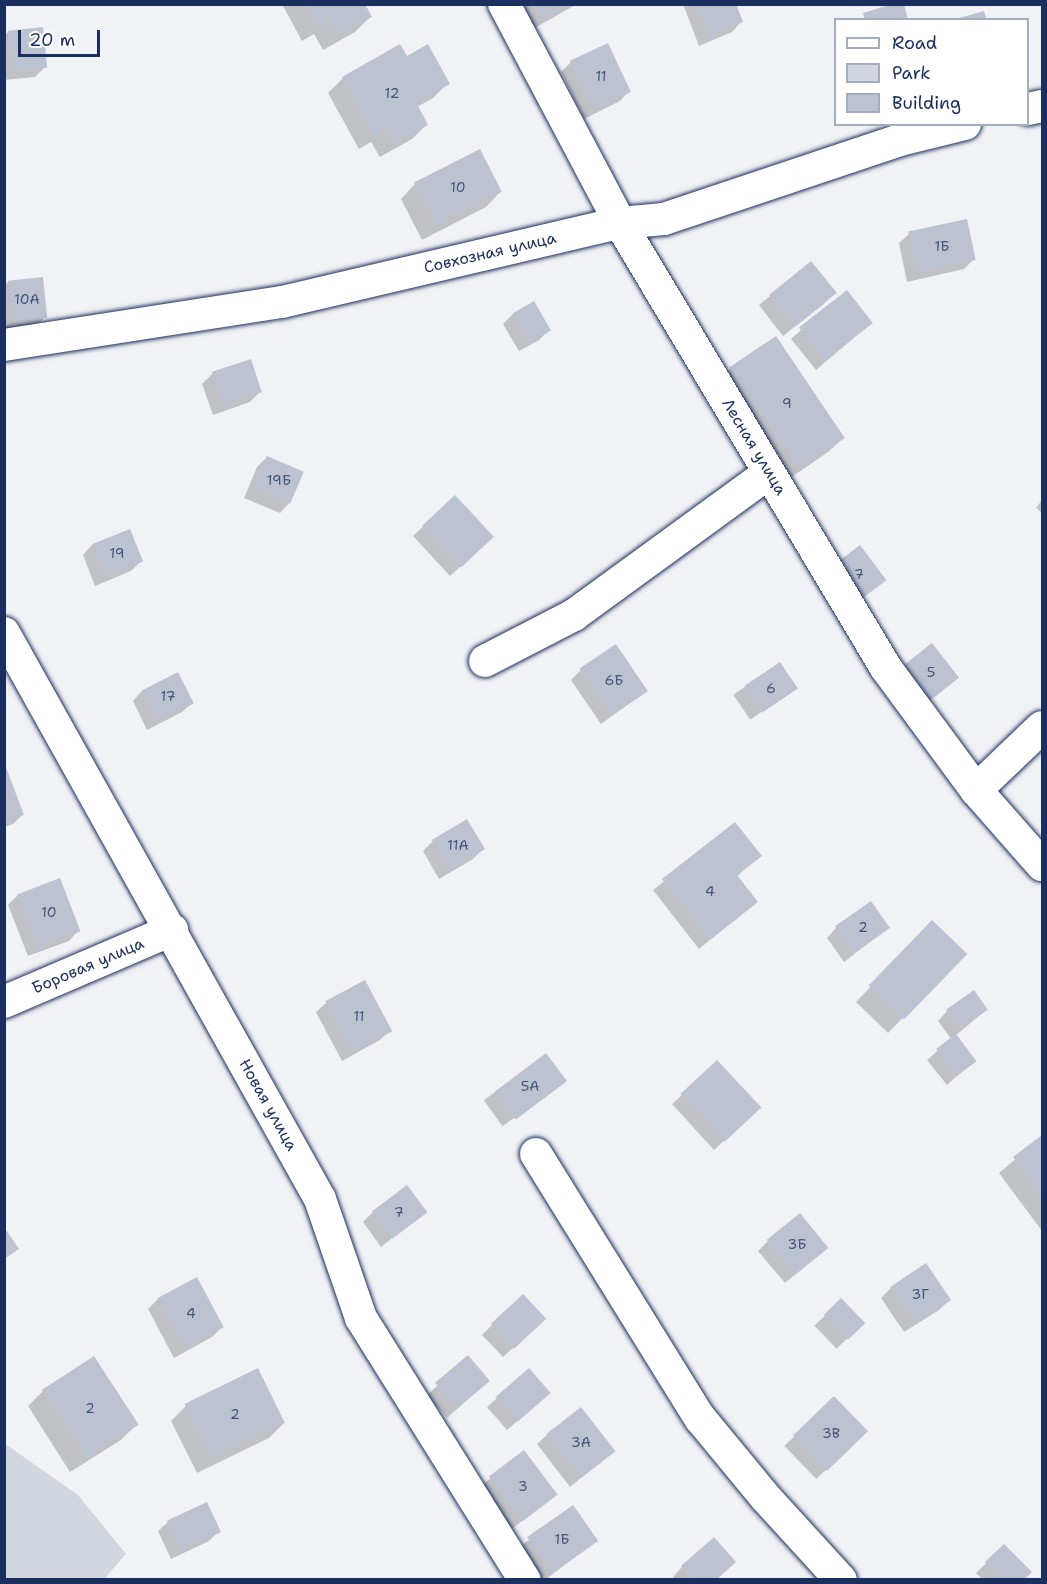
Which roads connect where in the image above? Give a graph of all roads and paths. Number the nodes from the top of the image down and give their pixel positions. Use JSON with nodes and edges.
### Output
{"nodes":[{"id":1,"x":504,"y":4,"type":"edge"},
{"id":2,"x":957,"y":126,"type":"edge"},
{"id":3,"x":620,"y":223,"type":"junction"},
{"id":4,"x":4,"y":345,"type":"edge"},
{"id":5,"x":770,"y":473,"type":"junction"},
{"id":6,"x":4,"y":633,"type":"edge"},
{"id":7,"x":485,"y":662,"type":"dead end"},
{"id":8,"x":1042,"y":727,"type":"edge"},
{"id":9,"x":976,"y":790,"type":"junction"},
{"id":10,"x":1042,"y":865,"type":"edge"},
{"id":11,"x":172,"y":930,"type":"junction"},
{"id":12,"x":4,"y":1002,"type":"edge"},
{"id":13,"x":536,"y":1154,"type":"dead end"},
{"id":14,"x":525,"y":1580,"type":"edge"},
{"id":15,"x":841,"y":1580,"type":"edge"}],
"edges":[{"from":1,"to":3,"type":"street","name":"Лесная улица"},
{"from":2,"to":3,"type":"street","name":"Совхозная улица"},
{"from":3,"to":4,"type":"street","name":"Совхозная улица"},
{"from":3,"to":5,"type":"street","name":"Лесная улица"},
{"from":5,"to":7,"type":"street"},
{"from":5,"to":9,"type":"street","name":"Лесная улица"},
{"from":6,"to":11,"type":"street","name":"Новая улица"},
{"from":8,"to":9,"type":"street"},
{"from":9,"to":10,"type":"street","name":"Лесная улица"},
{"from":11,"to":12,"type":"street","name":"Боровая улица"},
{"from":11,"to":14,"type":"street","name":"Новая улица"},
{"from":13,"to":15,"type":"street"}]}
